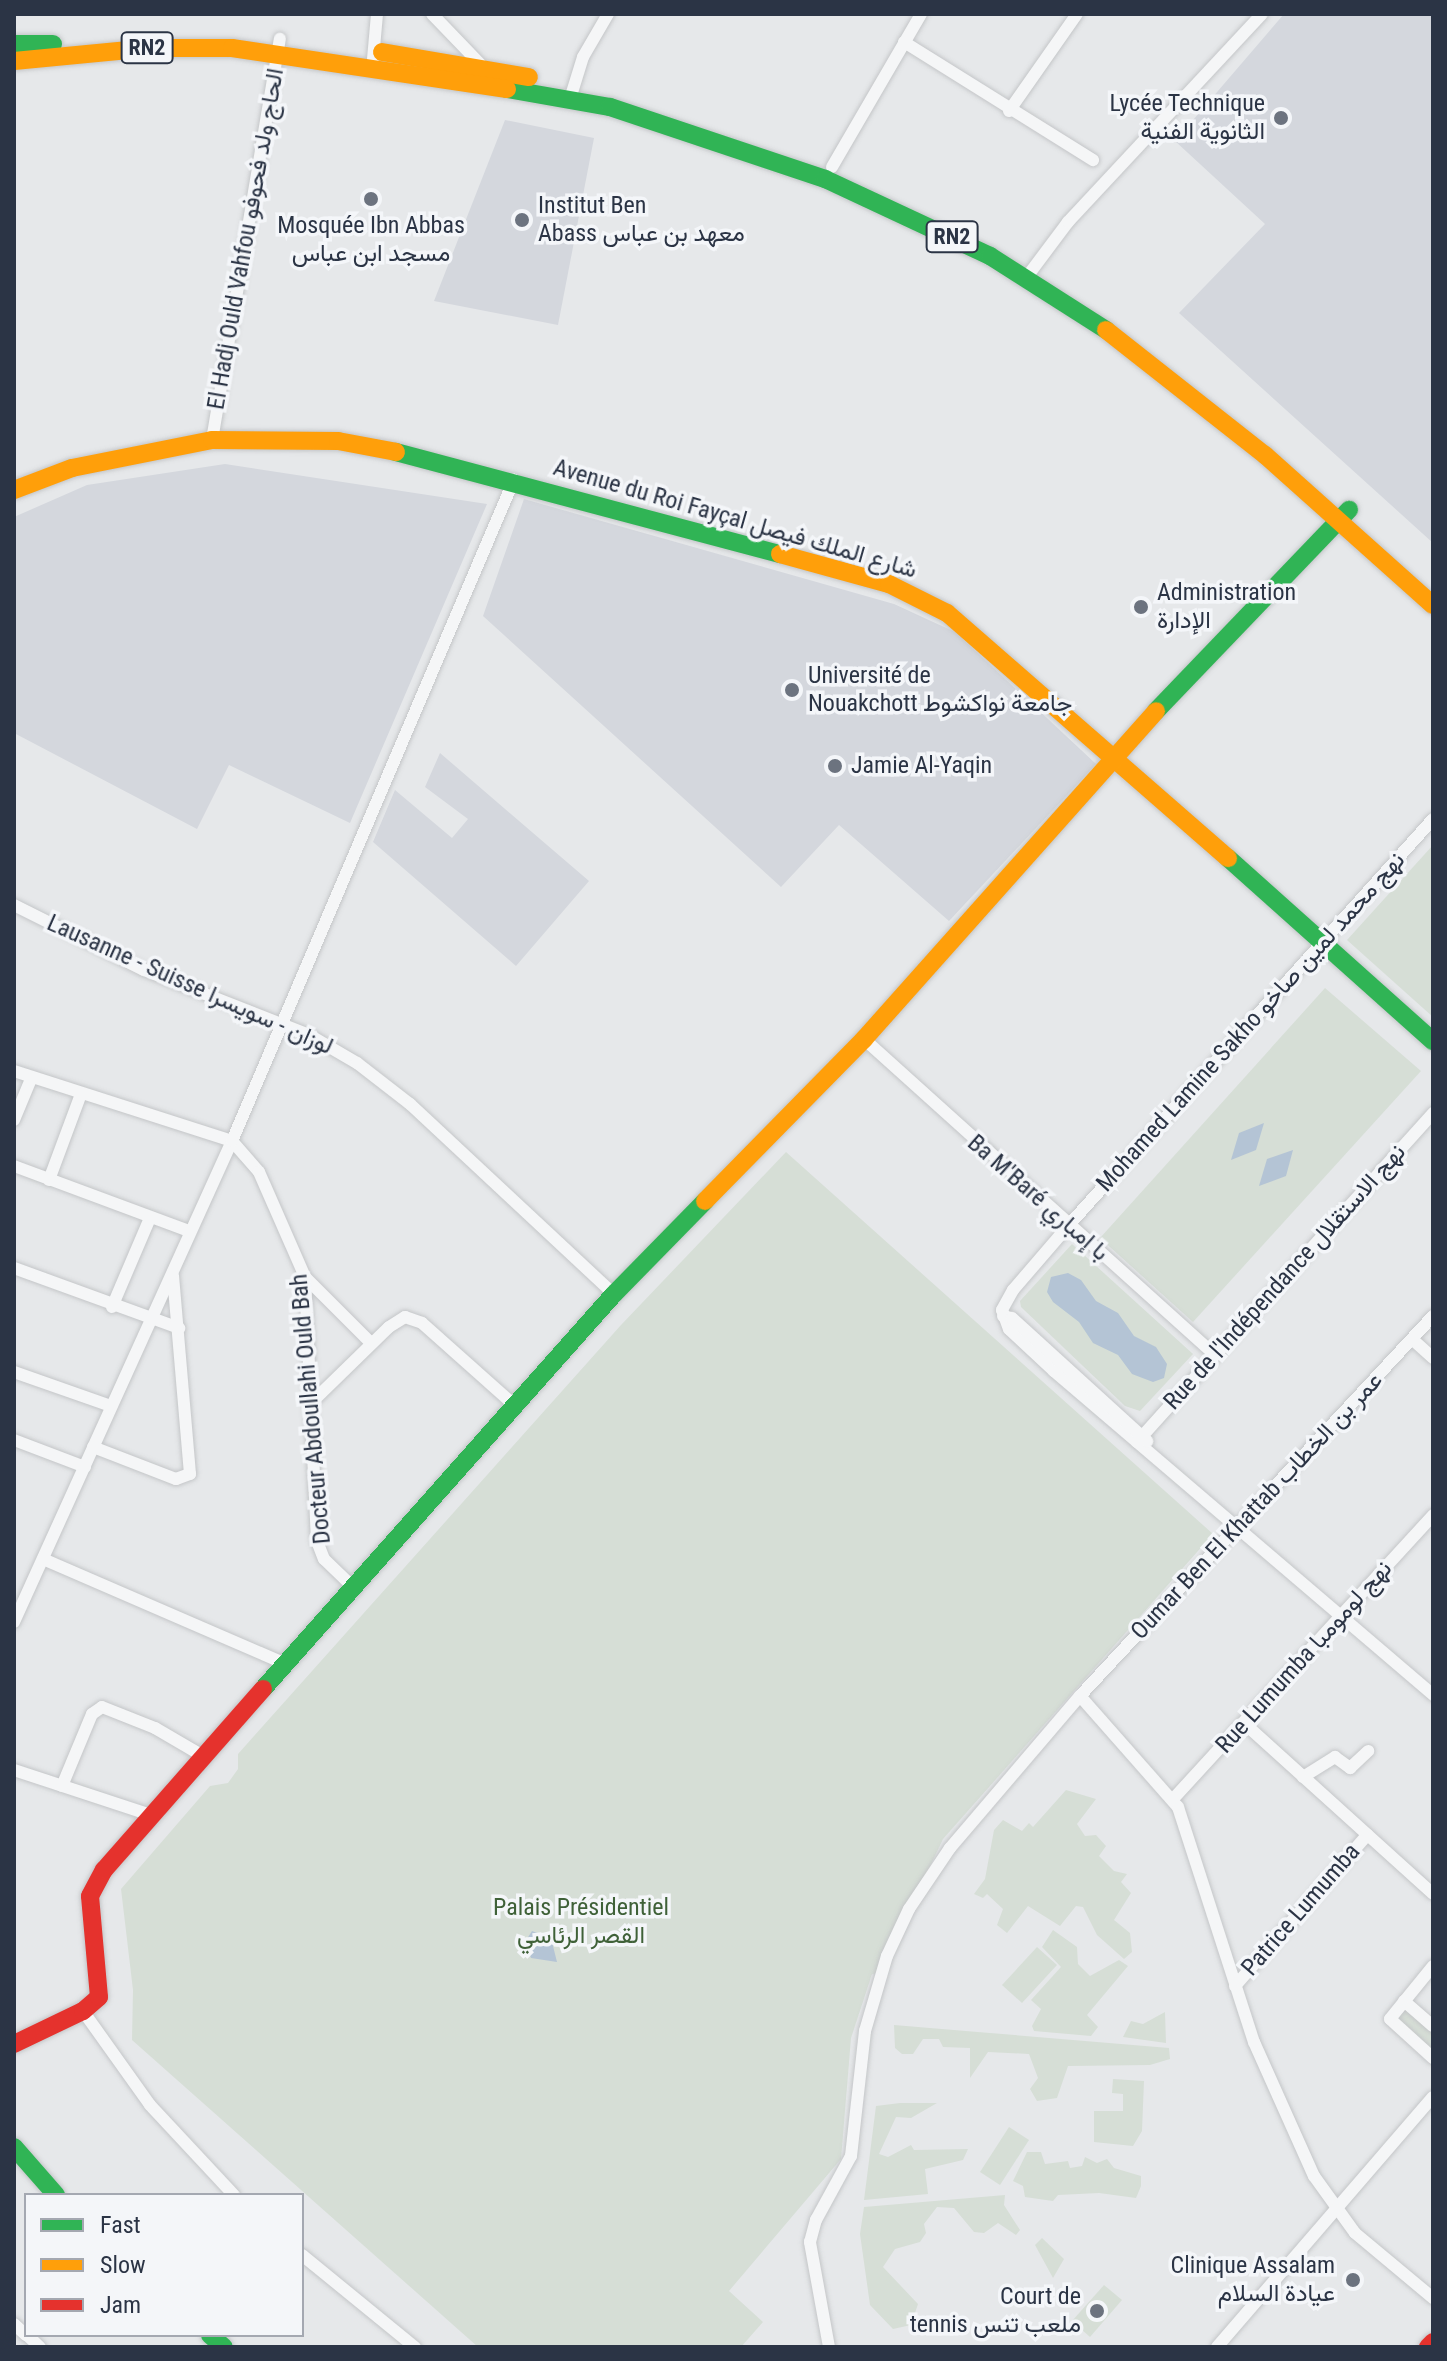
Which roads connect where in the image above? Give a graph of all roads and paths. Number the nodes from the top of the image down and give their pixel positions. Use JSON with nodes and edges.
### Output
{"nodes":[{"id":1,"x":377,"y":14,"type":"edge"},
{"id":2,"x":432,"y":14,"type":"edge"},
{"id":3,"x":608,"y":14,"type":"edge"},
{"id":4,"x":921,"y":14,"type":"edge"},
{"id":5,"x":1077,"y":14,"type":"edge"},
{"id":6,"x":1262,"y":14,"type":"edge"},
{"id":7,"x":14,"y":34,"type":"edge"},
{"id":8,"x":904,"y":42,"type":"junction"},
{"id":9,"x":47,"y":45,"type":"junction"},
{"id":10,"x":279,"y":46,"type":"junction"},
{"id":11,"x":14,"y":57,"type":"edge"},
{"id":12,"x":373,"y":58,"type":"junction"},
{"id":13,"x":485,"y":75,"type":"junction"},
{"id":14,"x":572,"y":93,"type":"junction"},
{"id":15,"x":1009,"y":111,"type":"junction"},
{"id":16,"x":1093,"y":160,"type":"dead end"},
{"id":17,"x":832,"y":167,"type":"junction"},
{"id":18,"x":1030,"y":272,"type":"junction"},
{"id":19,"x":212,"y":440,"type":"junction"},
{"id":20,"x":514,"y":480,"type":"junction"},
{"id":21,"x":14,"y":490,"type":"edge"},
{"id":22,"x":1343,"y":514,"type":"junction"},
{"id":23,"x":1433,"y":587,"type":"edge"},
{"id":24,"x":1433,"y":605,"type":"edge"},
{"id":25,"x":1117,"y":757,"type":"junction"},
{"id":26,"x":1433,"y":819,"type":"edge"},
{"id":27,"x":14,"y":905,"type":"edge"},
{"id":28,"x":1323,"y":941,"type":"junction"},
{"id":29,"x":280,"y":1022,"type":"junction"},
{"id":30,"x":864,"y":1039,"type":"junction"},
{"id":31,"x":1433,"y":1041,"type":"edge"},
{"id":32,"x":14,"y":1071,"type":"edge"},
{"id":33,"x":31,"y":1079,"type":"junction"},
{"id":34,"x":81,"y":1094,"type":"junction"},
{"id":35,"x":1433,"y":1113,"type":"edge"},
{"id":36,"x":14,"y":1120,"type":"edge"},
{"id":37,"x":232,"y":1141,"type":"junction"},
{"id":38,"x":14,"y":1166,"type":"edge"},
{"id":39,"x":49,"y":1180,"type":"junction"},
{"id":40,"x":150,"y":1218,"type":"junction"},
{"id":41,"x":1069,"y":1225,"type":"junction"},
{"id":42,"x":189,"y":1231,"type":"junction"},
{"id":43,"x":14,"y":1268,"type":"edge"},
{"id":44,"x":173,"y":1273,"type":"junction"},
{"id":45,"x":305,"y":1277,"type":"junction"},
{"id":46,"x":614,"y":1294,"type":"junction"},
{"id":47,"x":112,"y":1307,"type":"junction"},
{"id":48,"x":1433,"y":1316,"type":"edge"},
{"id":49,"x":152,"y":1320,"type":"junction"},
{"id":50,"x":179,"y":1328,"type":"junction"},
{"id":51,"x":1412,"y":1339,"type":"junction"},
{"id":52,"x":371,"y":1343,"type":"junction"},
{"id":53,"x":1214,"y":1354,"type":"junction"},
{"id":54,"x":1433,"y":1358,"type":"edge"},
{"id":55,"x":14,"y":1372,"type":"edge"},
{"id":56,"x":310,"y":1404,"type":"junction"},
{"id":57,"x":514,"y":1405,"type":"junction"},
{"id":58,"x":111,"y":1406,"type":"junction"},
{"id":59,"x":14,"y":1440,"type":"edge"},
{"id":60,"x":1143,"y":1442,"type":"junction"},
{"id":61,"x":93,"y":1447,"type":"junction"},
{"id":62,"x":85,"y":1467,"type":"junction"},
{"id":63,"x":1433,"y":1515,"type":"edge"},
{"id":64,"x":1238,"y":1526,"type":"junction"},
{"id":65,"x":1422,"y":1527,"type":"junction"},
{"id":66,"x":1433,"y":1537,"type":"edge"},
{"id":67,"x":43,"y":1559,"type":"junction"},
{"id":68,"x":353,"y":1587,"type":"junction"},
{"id":69,"x":1344,"y":1614,"type":"junction"},
{"id":70,"x":14,"y":1622,"type":"edge"},
{"id":71,"x":283,"y":1663,"type":"junction"},
{"id":72,"x":1433,"y":1695,"type":"edge"},
{"id":73,"x":1080,"y":1696,"type":"junction"},
{"id":74,"x":1245,"y":1724,"type":"junction"},
{"id":75,"x":1368,"y":1751,"type":"dead end"},
{"id":76,"x":203,"y":1756,"type":"junction"},
{"id":77,"x":14,"y":1770,"type":"edge"},
{"id":78,"x":1303,"y":1777,"type":"junction"},
{"id":79,"x":62,"y":1786,"type":"junction"},
{"id":80,"x":1174,"y":1798,"type":"junction"},
{"id":81,"x":151,"y":1815,"type":"junction"},
{"id":82,"x":1367,"y":1835,"type":"junction"},
{"id":83,"x":1433,"y":1894,"type":"edge"},
{"id":84,"x":1433,"y":1966,"type":"edge"},
{"id":85,"x":1235,"y":1986,"type":"junction"},
{"id":86,"x":1404,"y":2001,"type":"junction"},
{"id":87,"x":83,"y":2011,"type":"junction"},
{"id":88,"x":1433,"y":2026,"type":"edge"},
{"id":89,"x":14,"y":2044,"type":"edge"},
{"id":90,"x":1433,"y":2058,"type":"edge"},
{"id":91,"x":1433,"y":2097,"type":"edge"},
{"id":92,"x":14,"y":2147,"type":"edge"},
{"id":93,"x":54,"y":2193,"type":"edge"},
{"id":94,"x":232,"y":2193,"type":"edge"},
{"id":95,"x":1334,"y":2209,"type":"junction"},
{"id":96,"x":304,"y":2257,"type":"edge"},
{"id":97,"x":1433,"y":2298,"type":"edge"},
{"id":98,"x":1433,"y":2342,"type":"edge"},
{"id":99,"x":414,"y":2347,"type":"edge"},
{"id":100,"x":829,"y":2347,"type":"edge"},
{"id":101,"x":1217,"y":2347,"type":"edge"},
{"id":102,"x":1428,"y":2347,"type":"edge"}],
"edges":[{"from":1,"to":12,"type":"street"},
{"from":2,"to":13,"type":"street"},
{"from":3,"to":14,"type":"street"},
{"from":4,"to":8,"type":"street"},
{"from":5,"to":15,"type":"street"},
{"from":6,"to":18,"type":"street"},
{"from":7,"to":9,"type":"main road"},
{"from":8,"to":15,"type":"street"},
{"from":8,"to":17,"type":"street"},
{"from":9,"to":10,"type":"main road","number":"RN2"},
{"from":9,"to":11,"type":"main road","number":"RN2"},
{"from":10,"to":11,"type":"main road","number":"RN2"},
{"from":10,"to":12,"type":"main road","number":"RN2"},
{"from":10,"to":19,"type":"street","name":"El Hadj Ould Vahfou الحاج ولد فحوفو"},
{"from":12,"to":13,"type":"main road","number":"RN2"},
{"from":13,"to":14,"type":"main road","number":"RN2"},
{"from":14,"to":17,"type":"main road","number":"RN2"},
{"from":14,"to":18,"type":"main road","number":"RN2"},
{"from":15,"to":16,"type":"street"},
{"from":17,"to":18,"type":"main road","number":"RN2"},
{"from":18,"to":22,"type":"main road","number":"RN2"},
{"from":19,"to":20,"type":"main road","name":"Avenue du Roi Fayçal شارع الملك فيصل"},
{"from":19,"to":21,"type":"main road","name":"Avenue du Roi Fayçal شارع الملك فيصل"},
{"from":20,"to":25,"type":"main road","name":"Avenue du Roi Fayçal شارع الملك فيصل"},
{"from":20,"to":29,"type":"street"},
{"from":22,"to":23,"type":"main road","number":"RN2"},
{"from":22,"to":24,"type":"main road","number":"RN2"},
{"from":22,"to":25,"type":"main road"},
{"from":25,"to":28,"type":"main road","name":"Avenue du Roi Fayçal شارع الملك فيصل"},
{"from":25,"to":30,"type":"main road"},
{"from":26,"to":28,"type":"street","name":"Mohamed Lamine Sakho نهج محمد لمين صاخو"},
{"from":27,"to":29,"type":"street","name":"Lausanne - Suisse لوزان - سويسرا"},
{"from":28,"to":31,"type":"main road","name":"Avenue du Roi Fayçal شارع الملك فيصل"},
{"from":28,"to":41,"type":"street","name":"Mohamed Lamine Sakho نهج محمد لمين صاخو"},
{"from":29,"to":37,"type":"street"},
{"from":29,"to":46,"type":"street","name":"Lausanne - Suisse لوزان - سويسرا"},
{"from":30,"to":41,"type":"street","name":"Ba M'Baré با إمباري"},
{"from":30,"to":46,"type":"main road"},
{"from":32,"to":33,"type":"street"},
{"from":33,"to":34,"type":"street"},
{"from":33,"to":36,"type":"street"},
{"from":34,"to":37,"type":"street"},
{"from":34,"to":39,"type":"street"},
{"from":35,"to":53,"type":"street","name":"Rue de l'Indépendance نهج الاستقلال"},
{"from":37,"to":42,"type":"street"},
{"from":37,"to":45,"type":"street","name":"Docteur Abdoullahi Ould Bah"},
{"from":38,"to":39,"type":"street"},
{"from":39,"to":40,"type":"street"},
{"from":40,"to":42,"type":"street"},
{"from":40,"to":47,"type":"street"},
{"from":41,"to":53,"type":"street","name":"Ba M'Baré با إمباري"},
{"from":41,"to":60,"type":"street","name":"Mohamed Lamine Sakho نهج محمد لمين صاخو"},
{"from":42,"to":44,"type":"street"},
{"from":43,"to":47,"type":"street"},
{"from":44,"to":49,"type":"street"},
{"from":44,"to":50,"type":"street"},
{"from":45,"to":52,"type":"street"},
{"from":45,"to":56,"type":"street","name":"Docteur Abdoullahi Ould Bah"},
{"from":46,"to":57,"type":"main road"},
{"from":47,"to":49,"type":"street"},
{"from":48,"to":51,"type":"street","name":"Oumar Ben El Khattab عمر بن الخطاب"},
{"from":49,"to":50,"type":"street"},
{"from":49,"to":58,"type":"street"},
{"from":50,"to":61,"type":"street"},
{"from":51,"to":54,"type":"street"},
{"from":51,"to":64,"type":"street","name":"Oumar Ben El Khattab عمر بن الخطاب"},
{"from":52,"to":56,"type":"street"},
{"from":52,"to":57,"type":"street"},
{"from":53,"to":60,"type":"street","name":"Rue de l'Indépendance نهج الاستقلال"},
{"from":55,"to":58,"type":"street"},
{"from":56,"to":68,"type":"street","name":"Docteur Abdoullahi Ould Bah"},
{"from":57,"to":68,"type":"main road"},
{"from":58,"to":61,"type":"street"},
{"from":59,"to":62,"type":"street"},
{"from":60,"to":64,"type":"street"},
{"from":61,"to":62,"type":"street"},
{"from":62,"to":67,"type":"street"},
{"from":63,"to":65,"type":"street","name":"Rue Lumumba نهج لومومبا"},
{"from":64,"to":69,"type":"street"},
{"from":64,"to":73,"type":"street","name":"Oumar Ben El Khattab عمر بن الخطاب"},
{"from":65,"to":66,"type":"street"},
{"from":65,"to":69,"type":"street","name":"Rue Lumumba نهج لومومبا"},
{"from":67,"to":70,"type":"street"},
{"from":67,"to":71,"type":"street"},
{"from":68,"to":71,"type":"main road"},
{"from":69,"to":72,"type":"street"},
{"from":69,"to":74,"type":"street","name":"Rue Lumumba نهج لومومبا"},
{"from":71,"to":76,"type":"main road"},
{"from":73,"to":80,"type":"street"},
{"from":73,"to":100,"type":"street","name":"Oumar Ben El Khattab عمر بن الخطاب"},
{"from":74,"to":78,"type":"street"},
{"from":74,"to":80,"type":"street","name":"Rue Lumumba نهج لومومبا"},
{"from":75,"to":78,"type":"street"},
{"from":76,"to":79,"type":"street"},
{"from":76,"to":81,"type":"main road"},
{"from":77,"to":79,"type":"street"},
{"from":78,"to":82,"type":"street"},
{"from":79,"to":81,"type":"street"},
{"from":80,"to":85,"type":"street"},
{"from":81,"to":87,"type":"main road"},
{"from":82,"to":83,"type":"street"},
{"from":82,"to":85,"type":"street","name":"Patrice Lumumba"},
{"from":84,"to":86,"type":"street"},
{"from":85,"to":95,"type":"street"},
{"from":86,"to":88,"type":"street"},
{"from":86,"to":90,"type":"street"},
{"from":87,"to":89,"type":"main road"},
{"from":87,"to":94,"type":"street"},
{"from":91,"to":95,"type":"street"},
{"from":92,"to":93,"type":"main road"},
{"from":95,"to":97,"type":"street"},
{"from":95,"to":101,"type":"street"},
{"from":96,"to":99,"type":"street"},
{"from":98,"to":102,"type":"main road"}]}
